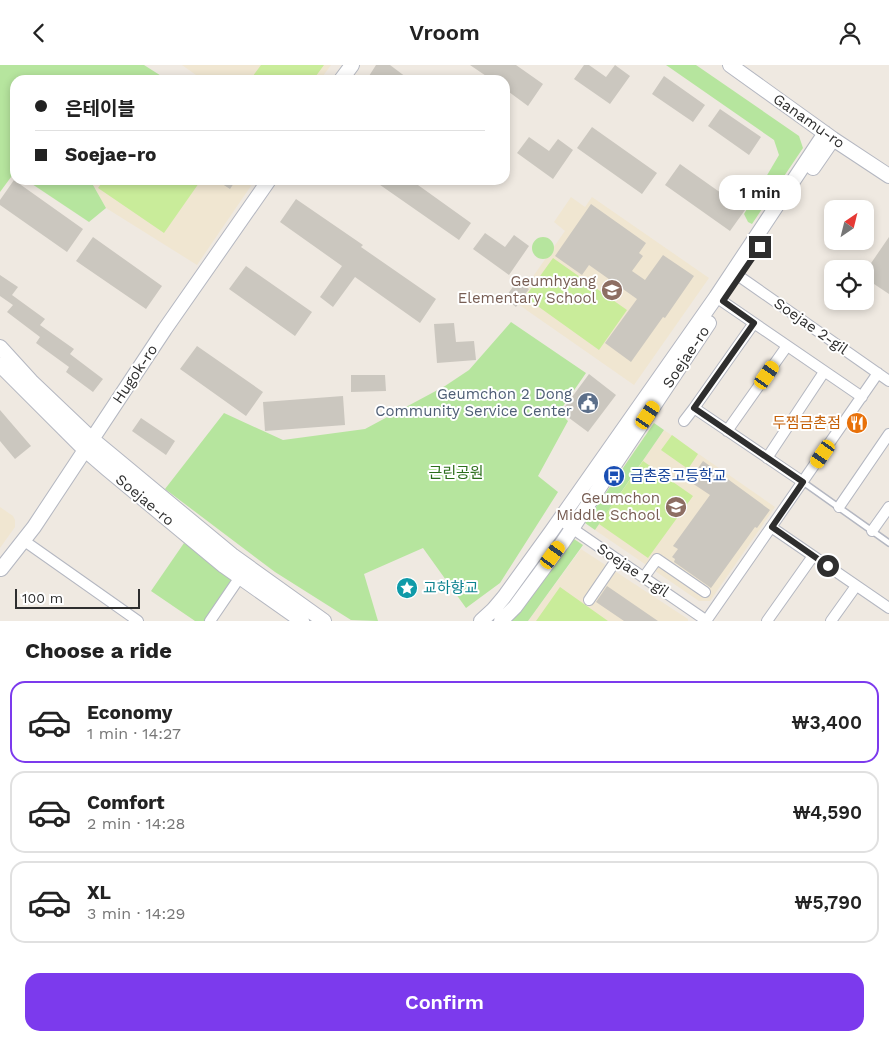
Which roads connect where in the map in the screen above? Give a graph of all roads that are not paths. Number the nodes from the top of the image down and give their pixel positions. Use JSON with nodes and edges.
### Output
{"nodes":[{"id":1,"x":730,"y":65,"type":"edge"},
{"id":2,"x":829,"y":136,"type":"junction"},
{"id":3,"x":889,"y":176,"type":"edge"},
{"id":4,"x":266,"y":185,"type":"edge"},
{"id":5,"x":736,"y":275,"type":"junction"},
{"id":6,"x":720,"y":299,"type":"junction"},
{"id":7,"x":754,"y":323,"type":"junction"},
{"id":8,"x":788,"y":346,"type":"junction"},
{"id":9,"x":0,"y":347,"type":"edge"},
{"id":10,"x":0,"y":365,"type":"edge"},
{"id":11,"x":824,"y":372,"type":"junction"},
{"id":12,"x":878,"y":373,"type":"junction"},
{"id":13,"x":889,"y":381,"type":"edge"},
{"id":14,"x":862,"y":397,"type":"junction"},
{"id":15,"x":694,"y":408,"type":"junction"},
{"id":16,"x":684,"y":421,"type":"dead end"},
{"id":17,"x":727,"y":431,"type":"junction"},
{"id":18,"x":889,"y":434,"type":"edge"},
{"id":19,"x":89,"y":444,"type":"junction"},
{"id":20,"x":766,"y":458,"type":"junction"},
{"id":21,"x":803,"y":482,"type":"junction"},
{"id":22,"x":839,"y":507,"type":"junction"},
{"id":23,"x":889,"y":507,"type":"edge"},
{"id":24,"x":560,"y":519,"type":"junction"},
{"id":25,"x":772,"y":527,"type":"junction"},
{"id":26,"x":572,"y":528,"type":"junction"},
{"id":27,"x":872,"y":531,"type":"junction"},
{"id":28,"x":23,"y":540,"type":"junction"},
{"id":29,"x":889,"y":543,"type":"edge"},
{"id":30,"x":813,"y":556,"type":"junction"},
{"id":31,"x":617,"y":559,"type":"junction"},
{"id":32,"x":0,"y":570,"type":"edge"},
{"id":33,"x":240,"y":577,"type":"junction"},
{"id":34,"x":644,"y":577,"type":"junction"},
{"id":35,"x":856,"y":586,"type":"junction"},
{"id":36,"x":705,"y":592,"type":"dead end"},
{"id":37,"x":589,"y":600,"type":"dead end"},
{"id":38,"x":889,"y":608,"type":"edge"},
{"id":39,"x":138,"y":621,"type":"edge"},
{"id":40,"x":210,"y":621,"type":"edge"},
{"id":41,"x":302,"y":621,"type":"edge"},
{"id":42,"x":324,"y":621,"type":"edge"},
{"id":43,"x":481,"y":621,"type":"edge"},
{"id":44,"x":501,"y":621,"type":"edge"},
{"id":45,"x":706,"y":621,"type":"edge"},
{"id":46,"x":767,"y":621,"type":"edge"},
{"id":47,"x":831,"y":621,"type":"edge"}],
"edges":[{"from":1,"to":2,"type":"street","name":"Ganamu-ro"},
{"from":2,"to":3,"type":"street","name":"Ganamu-ro"},
{"from":2,"to":5,"type":"street"},
{"from":4,"to":19,"type":"street","name":"Hugok-ro"},
{"from":5,"to":6,"type":"street"},
{"from":5,"to":12,"type":"street","name":"Soejae 2-gil"},
{"from":6,"to":7,"type":"street"},
{"from":6,"to":24,"type":"street"},
{"from":6,"to":26,"type":"street","name":"Soejae-ro"},
{"from":7,"to":8,"type":"street"},
{"from":7,"to":15,"type":"street"},
{"from":8,"to":11,"type":"street"},
{"from":8,"to":17,"type":"street"},
{"from":9,"to":19,"type":"street","name":"Soejae-ro"},
{"from":10,"to":19,"type":"street","name":"Soejae-ro"},
{"from":11,"to":14,"type":"street"},
{"from":11,"to":20,"type":"street"},
{"from":12,"to":13,"type":"street","name":"Soejae 2-gil"},
{"from":12,"to":14,"type":"street","name":"Soejae 1-gil"},
{"from":14,"to":21,"type":"street","name":"Soejae 1-gil"},
{"from":15,"to":16,"type":"street"},
{"from":15,"to":17,"type":"street"},
{"from":17,"to":20,"type":"street"},
{"from":18,"to":22,"type":"street"},
{"from":19,"to":28,"type":"street","name":"Hugok-ro"},
{"from":19,"to":33,"type":"street","name":"Soejae-ro"},
{"from":19,"to":42,"type":"street"},
{"from":20,"to":21,"type":"street"},
{"from":21,"to":22,"type":"lane"},
{"from":21,"to":25,"type":"street","name":"Soejae 1-gil"},
{"from":22,"to":27,"type":"lane"},
{"from":23,"to":27,"type":"street"},
{"from":24,"to":26,"type":"street","name":"Soejae 1-gil"},
{"from":24,"to":43,"type":"street"},
{"from":25,"to":30,"type":"street"},
{"from":25,"to":45,"type":"street","name":"Soejae 1-gil"},
{"from":26,"to":31,"type":"street","name":"Soejae 1-gil"},
{"from":26,"to":44,"type":"street","name":"Soejae-ro"},
{"from":27,"to":29,"type":"lane"},
{"from":28,"to":32,"type":"street","name":"Hugok-ro"},
{"from":28,"to":39,"type":"street"},
{"from":30,"to":35,"type":"street"},
{"from":30,"to":46,"type":"street"},
{"from":31,"to":34,"type":"street","name":"Soejae 1-gil"},
{"from":31,"to":37,"type":"street"},
{"from":33,"to":40,"type":"street"},
{"from":33,"to":41,"type":"street","name":"Soejae-ro"},
{"from":34,"to":36,"type":"street"},
{"from":34,"to":45,"type":"street","name":"Soejae 1-gil"},
{"from":35,"to":38,"type":"street"},
{"from":35,"to":47,"type":"street"}]}
